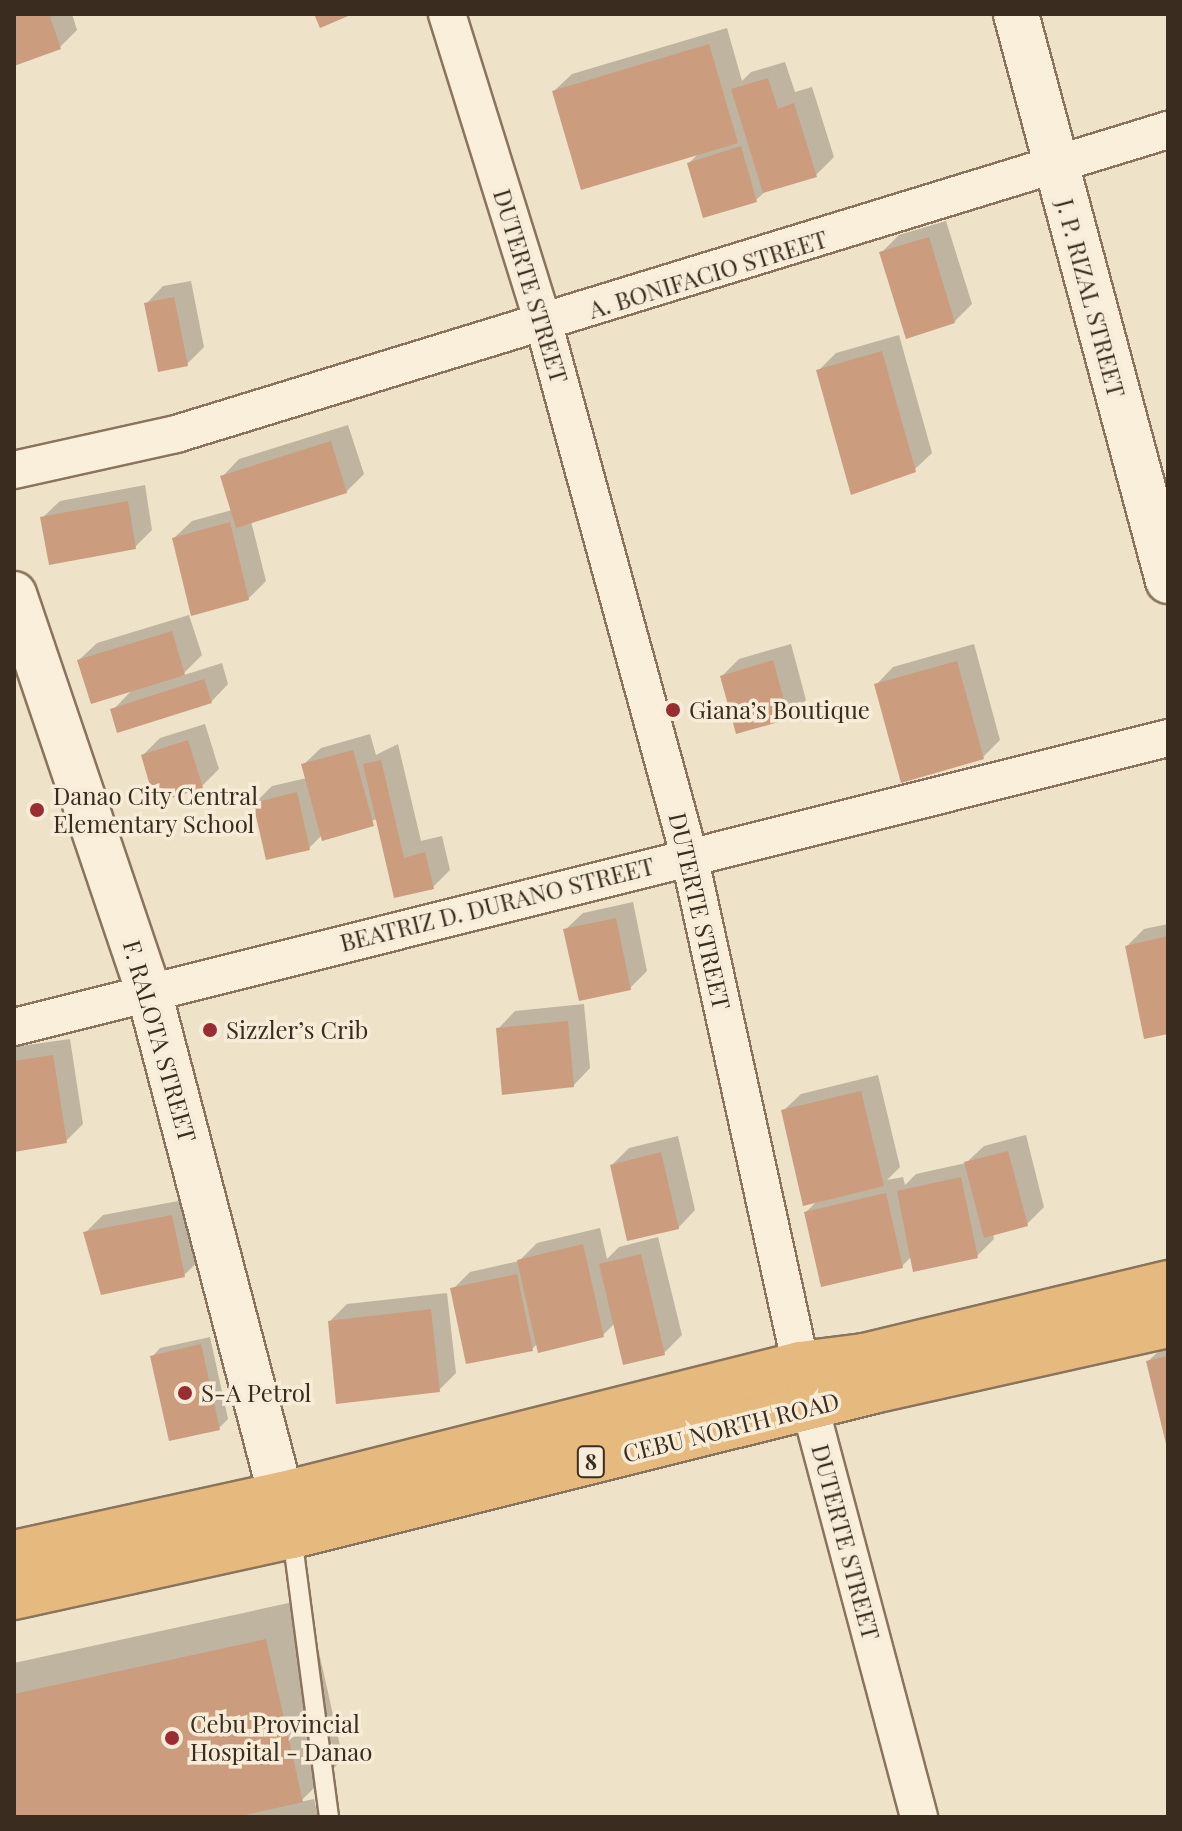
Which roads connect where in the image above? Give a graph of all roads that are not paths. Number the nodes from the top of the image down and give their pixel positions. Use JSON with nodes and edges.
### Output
{"nodes":[{"id":1,"x":447,"y":14,"type":"edge"},
{"id":2,"x":1016,"y":14,"type":"edge"},
{"id":3,"x":1168,"y":130,"type":"edge"},
{"id":4,"x":1055,"y":167,"type":"junction"},
{"id":5,"x":544,"y":325,"type":"junction"},
{"id":6,"x":14,"y":470,"type":"edge"},
{"id":7,"x":1168,"y":581,"type":"edge"},
{"id":8,"x":14,"y":594,"type":"edge"},
{"id":9,"x":1168,"y":738,"type":"edge"},
{"id":10,"x":689,"y":855,"type":"junction"},
{"id":11,"x":149,"y":992,"type":"junction"},
{"id":12,"x":14,"y":1027,"type":"edge"},
{"id":13,"x":1168,"y":1283,"type":"edge"},
{"id":14,"x":1168,"y":1325,"type":"edge"},
{"id":15,"x":800,"y":1364,"type":"junction"},
{"id":16,"x":810,"y":1407,"type":"junction"},
{"id":17,"x":283,"y":1494,"type":"junction"},
{"id":18,"x":292,"y":1536,"type":"junction"},
{"id":19,"x":14,"y":1553,"type":"edge"},
{"id":20,"x":14,"y":1597,"type":"edge"},
{"id":21,"x":329,"y":1817,"type":"edge"},
{"id":22,"x":919,"y":1817,"type":"edge"}],
"edges":[{"from":1,"to":5,"type":"street","name":"DUTERTE STREET"},
{"from":2,"to":4,"type":"street","name":"J. P. RIZAL STREET"},
{"from":3,"to":4,"type":"street","name":"A. BONIFACIO STREET"},
{"from":4,"to":5,"type":"street","name":"A. BONIFACIO STREET"},
{"from":4,"to":7,"type":"street","name":"J. P. RIZAL STREET"},
{"from":5,"to":6,"type":"street","name":"A. BONIFACIO STREET"},
{"from":5,"to":10,"type":"street","name":"DUTERTE STREET"},
{"from":8,"to":11,"type":"street","name":"F. RALOTA STREET"},
{"from":9,"to":10,"type":"street","name":"BEATRIZ D. DURANO STREET"},
{"from":10,"to":11,"type":"street","name":"BEATRIZ D. DURANO STREET"},
{"from":10,"to":15,"type":"street","name":"DUTERTE STREET"},
{"from":11,"to":12,"type":"street","name":"BEATRIZ D. DURANO STREET"},
{"from":11,"to":17,"type":"street","name":"F. RALOTA STREET"},
{"from":13,"to":15,"type":"highway","name":"CEBU NORTH ROAD","number":"8"},
{"from":14,"to":16,"type":"highway","name":"CEBU NORTH ROAD","number":"8"},
{"from":15,"to":16,"type":"street","name":"DUTERTE STREET"},
{"from":15,"to":17,"type":"highway","name":"CEBU NORTH ROAD","number":"8"},
{"from":16,"to":18,"type":"highway","name":"CEBU NORTH ROAD","number":"8"},
{"from":16,"to":22,"type":"street","name":"DUTERTE STREET"},
{"from":17,"to":18,"type":"street","name":"F. RALOTA STREET"},
{"from":17,"to":19,"type":"highway","name":"CEBU NORTH ROAD","number":"8"},
{"from":18,"to":20,"type":"highway","name":"CEBU NORTH ROAD","number":"8"},
{"from":18,"to":21,"type":"lane"}]}
